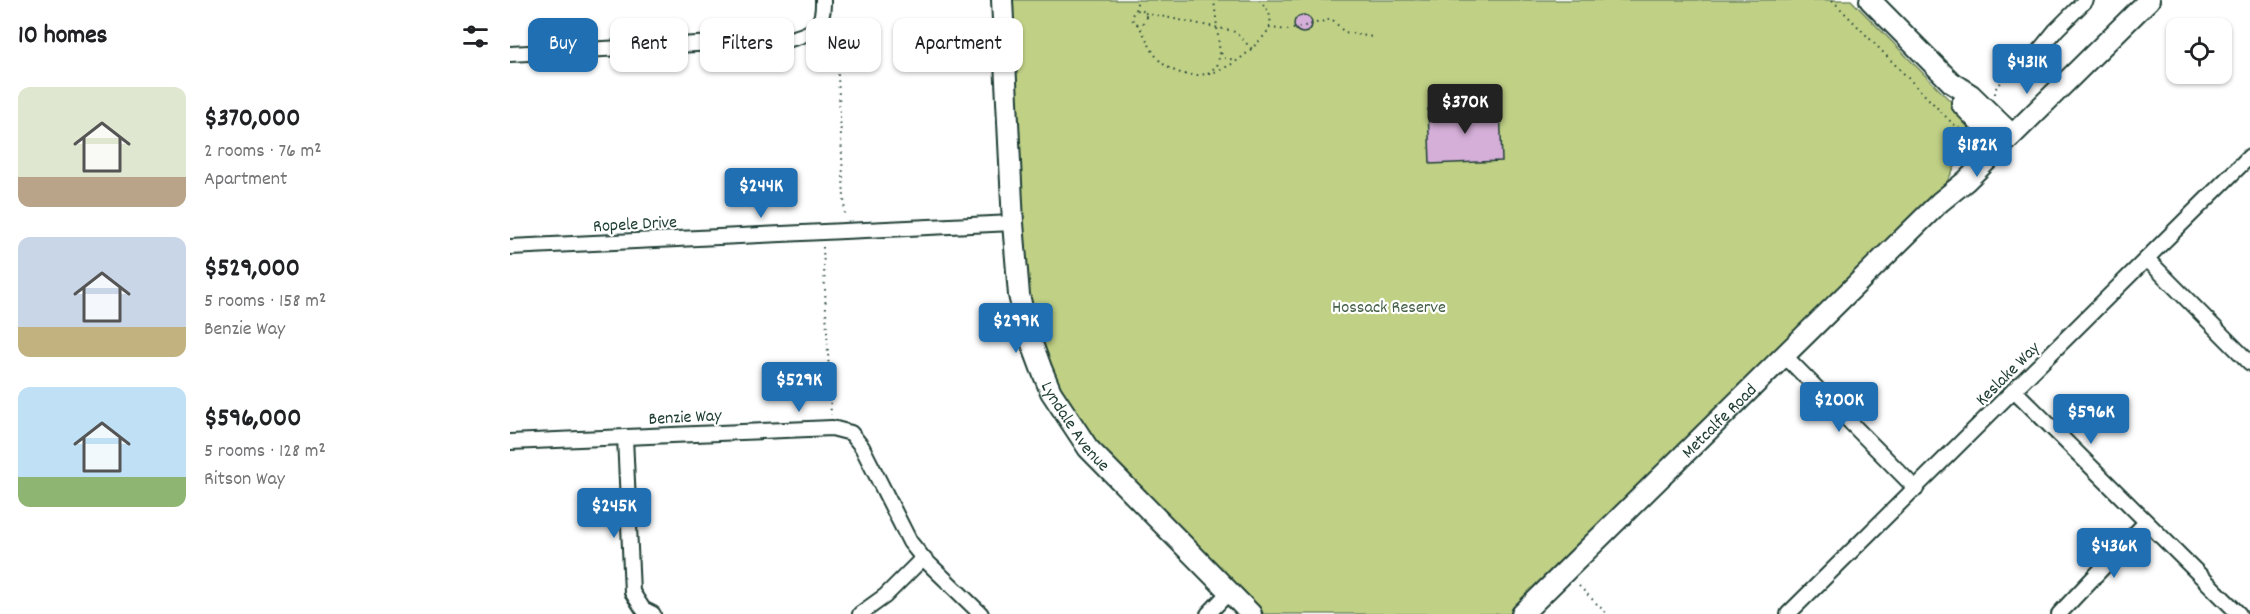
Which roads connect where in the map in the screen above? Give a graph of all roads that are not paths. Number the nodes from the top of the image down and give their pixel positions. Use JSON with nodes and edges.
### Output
{"nodes":[{"id":1,"x":823,"y":0,"type":"edge"},
{"id":2,"x":1002,"y":0,"type":"edge"},
{"id":3,"x":1870,"y":0,"type":"edge"},
{"id":4,"x":2086,"y":0,"type":"edge"},
{"id":5,"x":2130,"y":0,"type":"edge"},
{"id":6,"x":2149,"y":0,"type":"edge"},
{"id":7,"x":510,"y":54,"type":"edge"},
{"id":8,"x":2029,"y":63,"type":"dead end"},
{"id":9,"x":2003,"y":136,"type":"junction"},
{"id":10,"x":2250,"y":156,"type":"edge"},
{"id":11,"x":1013,"y":223,"type":"junction"},
{"id":12,"x":510,"y":247,"type":"edge"},
{"id":13,"x":2147,"y":259,"type":"junction"},
{"id":14,"x":1784,"y":356,"type":"junction"},
{"id":15,"x":2250,"y":363,"type":"edge"},
{"id":16,"x":2014,"y":390,"type":"junction"},
{"id":17,"x":625,"y":437,"type":"junction"},
{"id":18,"x":510,"y":442,"type":"edge"},
{"id":19,"x":1916,"y":489,"type":"junction"},
{"id":20,"x":2146,"y":522,"type":"junction"},
{"id":21,"x":923,"y":558,"type":"junction"},
{"id":22,"x":1229,"y":592,"type":"junction"},
{"id":23,"x":652,"y":614,"type":"edge"},
{"id":24,"x":860,"y":614,"type":"edge"},
{"id":25,"x":981,"y":614,"type":"edge"},
{"id":26,"x":1208,"y":614,"type":"edge"},
{"id":27,"x":1251,"y":614,"type":"edge"},
{"id":28,"x":1522,"y":614,"type":"edge"},
{"id":29,"x":1788,"y":614,"type":"edge"},
{"id":30,"x":2060,"y":614,"type":"edge"},
{"id":31,"x":2239,"y":614,"type":"edge"}],
"edges":[{"from":1,"to":7,"type":"street"},
{"from":2,"to":11,"type":"street","name":"Lyndale Avenue"},
{"from":3,"to":9,"type":"street"},
{"from":4,"to":8,"type":"street"},
{"from":5,"to":9,"type":"street","name":"Metcalfe Road"},
{"from":6,"to":9,"type":"street","name":"Metcalfe Road"},
{"from":9,"to":14,"type":"street","name":"Metcalfe Road"},
{"from":10,"to":13,"type":"street","name":"Keslake Way"},
{"from":11,"to":12,"type":"street","name":"Ropele Drive"},
{"from":11,"to":22,"type":"street","name":"Lyndale Avenue"},
{"from":13,"to":15,"type":"street"},
{"from":13,"to":16,"type":"street","name":"Keslake Way"},
{"from":14,"to":19,"type":"street"},
{"from":14,"to":28,"type":"street","name":"Metcalfe Road"},
{"from":16,"to":19,"type":"street","name":"Keslake Way"},
{"from":16,"to":20,"type":"street"},
{"from":17,"to":18,"type":"street","name":"Benzie Way"},
{"from":17,"to":21,"type":"street","name":"Benzie Way"},
{"from":17,"to":23,"type":"street"},
{"from":19,"to":29,"type":"street","name":"Keslake Way"},
{"from":20,"to":30,"type":"street"},
{"from":20,"to":31,"type":"street"},
{"from":21,"to":24,"type":"street"},
{"from":21,"to":25,"type":"street","name":"Benzie Way"},
{"from":22,"to":26,"type":"street"},
{"from":22,"to":27,"type":"street","name":"Lyndale Avenue"}]}
